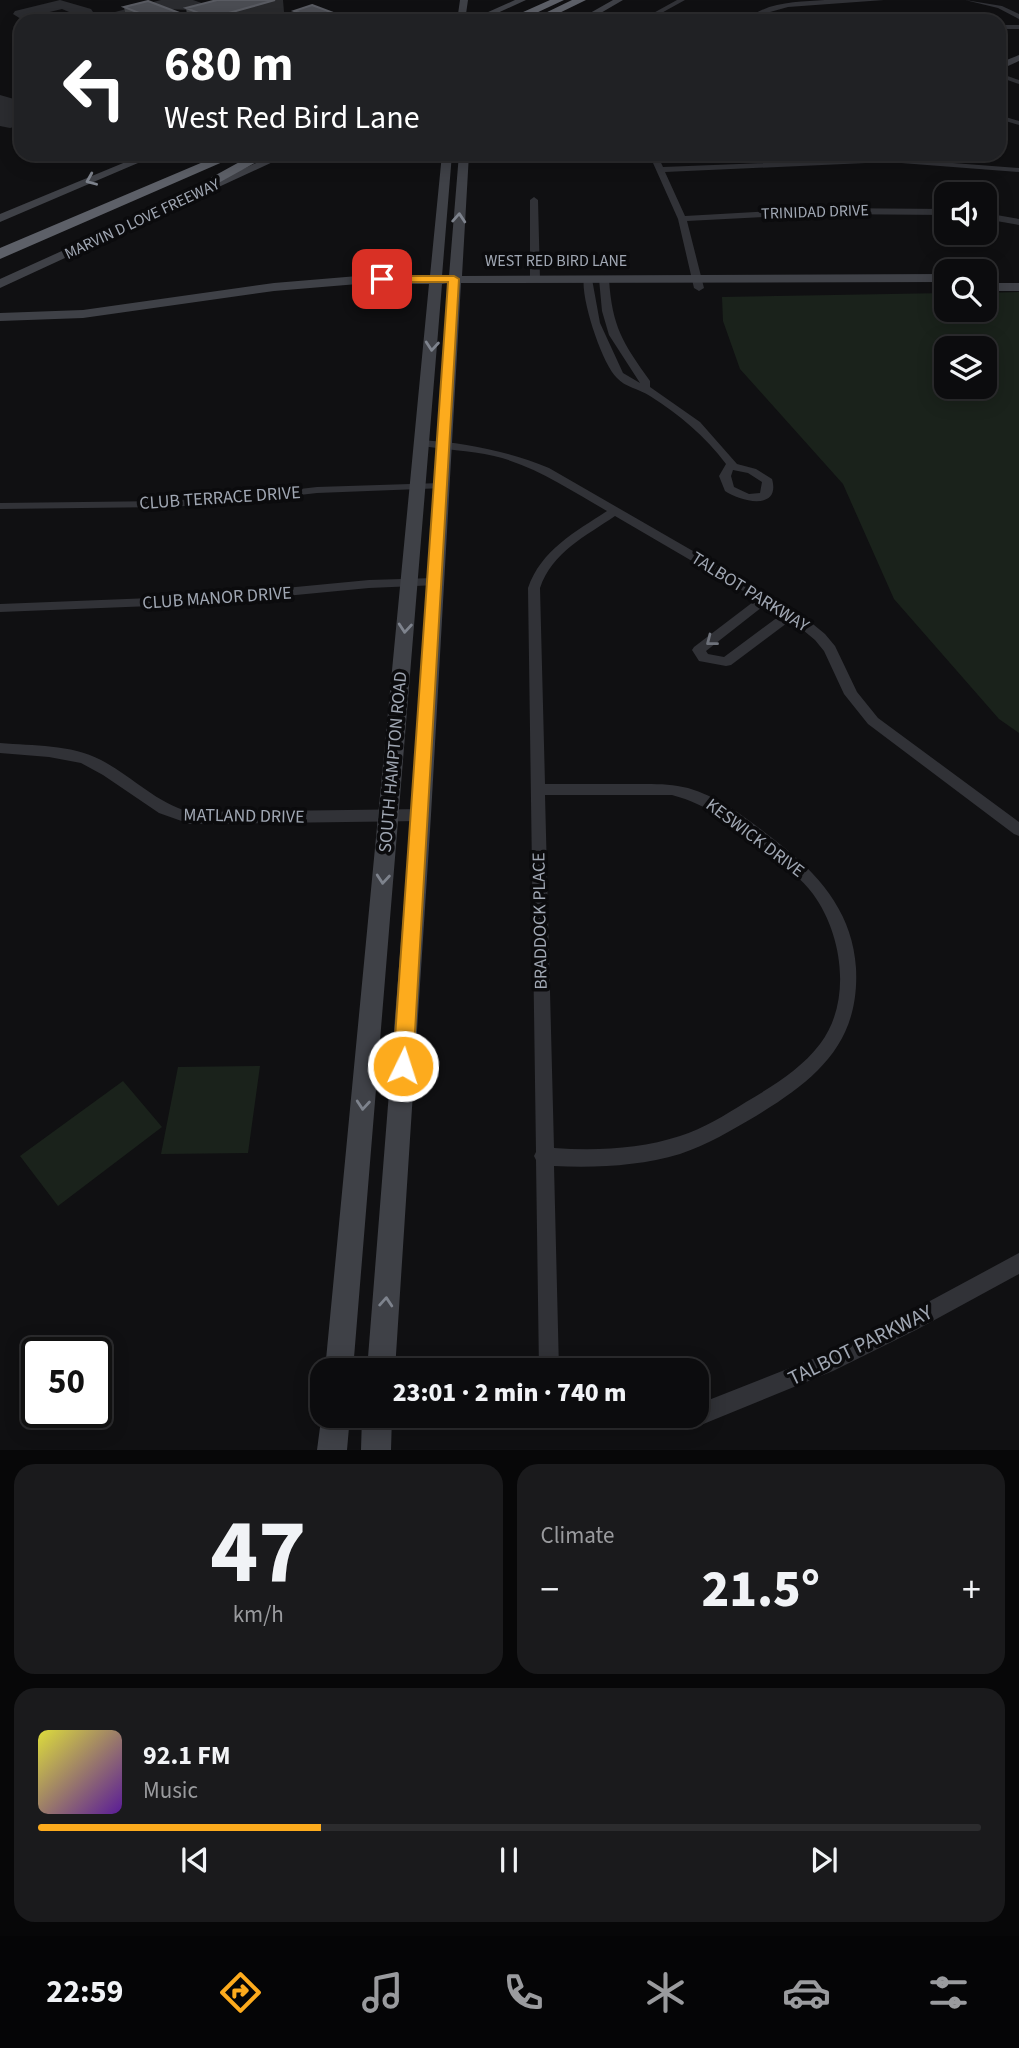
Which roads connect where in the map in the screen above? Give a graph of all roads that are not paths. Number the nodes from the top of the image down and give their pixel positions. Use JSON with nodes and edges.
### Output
{"nodes":[{"id":1,"x":522,"y":0,"type":"edge"},
{"id":2,"x":559,"y":0,"type":"edge"},
{"id":3,"x":571,"y":0,"type":"edge"},
{"id":4,"x":581,"y":0,"type":"edge"},
{"id":5,"x":619,"y":0,"type":"edge"},
{"id":6,"x":682,"y":0,"type":"edge"},
{"id":7,"x":881,"y":0,"type":"edge"},
{"id":8,"x":968,"y":0,"type":"edge"},
{"id":9,"x":502,"y":9,"type":"junction"},
{"id":10,"x":475,"y":14,"type":"edge"},
{"id":11,"x":489,"y":14,"type":"edge"},
{"id":12,"x":526,"y":14,"type":"edge"},
{"id":13,"x":540,"y":14,"type":"edge"},
{"id":14,"x":550,"y":14,"type":"edge"},
{"id":15,"x":593,"y":14,"type":"edge"},
{"id":16,"x":657,"y":14,"type":"edge"},
{"id":17,"x":752,"y":14,"type":"edge"},
{"id":18,"x":1019,"y":17,"type":"edge"},
{"id":19,"x":138,"y":161,"type":"edge"},
{"id":20,"x":188,"y":161,"type":"edge"},
{"id":21,"x":198,"y":161,"type":"edge"},
{"id":22,"x":208,"y":161,"type":"edge"},
{"id":23,"x":214,"y":161,"type":"edge"},
{"id":24,"x":251,"y":161,"type":"edge"},
{"id":25,"x":269,"y":161,"type":"edge"},
{"id":26,"x":446,"y":161,"type":"edge"},
{"id":27,"x":463,"y":161,"type":"edge"},
{"id":28,"x":656,"y":161,"type":"edge"},
{"id":29,"x":846,"y":161,"type":"edge"},
{"id":30,"x":904,"y":161,"type":"edge"},
{"id":31,"x":948,"y":161,"type":"edge"},
{"id":32,"x":805,"y":162,"type":"joint"},
{"id":33,"x":951,"y":164,"type":"junction"},
{"id":34,"x":661,"y":170,"type":"junction"},
{"id":35,"x":1019,"y":170,"type":"edge"},
{"id":36,"x":445,"y":175,"type":"junction"},
{"id":37,"x":462,"y":175,"type":"junction"},
{"id":38,"x":146,"y":186,"type":"junction"},
{"id":39,"x":534,"y":200,"type":"dead end"},
{"id":40,"x":161,"y":209,"type":"junction"},
{"id":41,"x":934,"y":212,"type":"edge"},
{"id":42,"x":0,"y":218,"type":"edge"},
{"id":43,"x":997,"y":218,"type":"edge"},
{"id":44,"x":682,"y":219,"type":"junction"},
{"id":45,"x":1019,"y":222,"type":"edge"},
{"id":46,"x":0,"y":242,"type":"edge"},
{"id":47,"x":0,"y":254,"type":"edge"},
{"id":48,"x":934,"y":278,"type":"edge"},
{"id":49,"x":997,"y":278,"type":"edge"},
{"id":50,"x":1019,"y":278,"type":"edge"},
{"id":51,"x":535,"y":279,"type":"junction"},
{"id":52,"x":698,"y":283,"type":"junction"},
{"id":53,"x":732,"y":283,"type":"junction"},
{"id":54,"x":0,"y":284,"type":"edge"},
{"id":55,"x":437,"y":284,"type":"junction"},
{"id":56,"x":454,"y":284,"type":"junction"},
{"id":57,"x":587,"y":284,"type":"junction"},
{"id":58,"x":604,"y":284,"type":"junction"},
{"id":59,"x":934,"y":287,"type":"edge"},
{"id":60,"x":997,"y":287,"type":"edge"},
{"id":61,"x":1019,"y":287,"type":"edge"},
{"id":62,"x":0,"y":317,"type":"edge"},
{"id":63,"x":594,"y":319,"type":"junction"},
{"id":64,"x":608,"y":320,"type":"junction"},
{"id":65,"x":44,"y":321,"type":"junction"},
{"id":66,"x":0,"y":327,"type":"edge"},
{"id":67,"x":611,"y":342,"type":"junction"},
{"id":68,"x":628,"y":360,"type":"junction"},
{"id":69,"x":614,"y":365,"type":"junction"},
{"id":70,"x":645,"y":388,"type":"junction"},
{"id":71,"x":422,"y":443,"type":"junction"},
{"id":72,"x":443,"y":444,"type":"junction"},
{"id":73,"x":733,"y":466,"type":"dead end"},
{"id":74,"x":441,"y":486,"type":"junction"},
{"id":75,"x":418,"y":487,"type":"junction"},
{"id":76,"x":0,"y":506,"type":"edge"},
{"id":77,"x":615,"y":511,"type":"junction"},
{"id":78,"x":409,"y":582,"type":"junction"},
{"id":79,"x":434,"y":582,"type":"junction"},
{"id":80,"x":765,"y":599,"type":"junction"},
{"id":81,"x":0,"y":608,"type":"edge"},
{"id":82,"x":791,"y":614,"type":"junction"},
{"id":83,"x":428,"y":692,"type":"junction"},
{"id":84,"x":399,"y":693,"type":"junction"},
{"id":85,"x":0,"y":748,"type":"edge"},
{"id":86,"x":538,"y":789,"type":"junction"},
{"id":87,"x":421,"y":815,"type":"junction"},
{"id":88,"x":388,"y":816,"type":"junction"},
{"id":89,"x":1019,"y":830,"type":"edge"},
{"id":90,"x":543,"y":1156,"type":"junction"},
{"id":91,"x":1019,"y":1263,"type":"edge"},
{"id":92,"x":340,"y":1358,"type":"edge"},
{"id":93,"x":382,"y":1358,"type":"edge"},
{"id":94,"x":549,"y":1358,"type":"edge"},
{"id":95,"x":709,"y":1411,"type":"edge"},
{"id":96,"x":334,"y":1428,"type":"edge"},
{"id":97,"x":377,"y":1428,"type":"edge"},
{"id":98,"x":332,"y":1450,"type":"edge"},
{"id":99,"x":376,"y":1450,"type":"edge"}],
"edges":[{"from":1,"to":9,"type":"main road"},
{"from":2,"to":12,"type":"highway"},
{"from":3,"to":13,"type":"highway"},
{"from":4,"to":14,"type":"highway"},
{"from":5,"to":15,"type":"main road"},
{"from":6,"to":16,"type":"street"},
{"from":7,"to":17,"type":"street"},
{"from":8,"to":18,"type":"street"},
{"from":9,"to":10,"type":"main road"},
{"from":9,"to":11,"type":"main road"},
{"from":19,"to":42,"type":"main road","one_way":true},
{"from":20,"to":38,"type":"highway","name":"MARVIN D LOVE FREEWAY"},
{"from":21,"to":38,"type":"highway"},
{"from":22,"to":38,"type":"highway"},
{"from":23,"to":38,"type":"highway","name":"MARVIN D LOVE FREEWAY"},
{"from":24,"to":40,"type":"highway"},
{"from":25,"to":40,"type":"main road","name":"MARVIN D LOVE FREEWAY"},
{"from":26,"to":36,"type":"main road","name":"SOUTH HAMPTON ROAD"},
{"from":27,"to":37,"type":"main road","name":"SOUTH HAMPTON ROAD"},
{"from":28,"to":34,"type":"street"},
{"from":29,"to":32,"type":"street"},
{"from":30,"to":33,"type":"street"},
{"from":31,"to":33,"type":"street"},
{"from":32,"to":34,"type":"street"},
{"from":33,"to":35,"type":"street"},
{"from":34,"to":44,"type":"street"},
{"from":36,"to":37,"type":"main road"},
{"from":36,"to":55,"type":"main road","name":"SOUTH HAMPTON ROAD"},
{"from":56,"to":37,"type":"main road","name":"SOUTH HAMPTON ROAD","one_way":true},
{"from":38,"to":46,"type":"highway","name":"MARVIN D LOVE FREEWAY"},
{"from":38,"to":47,"type":"highway","name":"MARVIN D LOVE FREEWAY"},
{"from":39,"to":51,"type":"street"},
{"from":40,"to":54,"type":"main road","name":"MARVIN D LOVE FREEWAY"},
{"from":41,"to":44,"type":"street","name":"TRINIDAD DRIVE"},
{"from":43,"to":45,"type":"street"},
{"from":44,"to":52,"type":"street"},
{"from":48,"to":53,"type":"main road","name":"WEST RED BIRD LANE"},
{"from":49,"to":50,"type":"main road"},
{"from":51,"to":56,"type":"main road","name":"WEST RED BIRD LANE"},
{"from":51,"to":57,"type":"main road","name":"WEST RED BIRD LANE"},
{"from":52,"to":53,"type":"main road","name":"WEST RED BIRD LANE"},
{"from":52,"to":58,"type":"main road","name":"WEST RED BIRD LANE"},
{"from":53,"to":59,"type":"main road","name":"WEST RED BIRD LANE"},
{"from":55,"to":56,"type":"main road","name":"WEST RED BIRD LANE"},
{"from":55,"to":65,"type":"main road","name":"WEST RED BIRD LANE"},
{"from":55,"to":71,"type":"main road","name":"SOUTH HAMPTON ROAD","one_way":true},
{"from":56,"to":57,"type":"main road","name":"WEST RED BIRD LANE"},
{"from":56,"to":72,"type":"main road","name":"SOUTH HAMPTON ROAD"},
{"from":57,"to":58,"type":"main road","name":"WEST RED BIRD LANE"},
{"from":57,"to":63,"type":"street"},
{"from":58,"to":64,"type":"street"},
{"from":60,"to":61,"type":"main road"},
{"from":62,"to":65,"type":"main road","name":"WEST RED BIRD LANE"},
{"from":63,"to":64,"type":"street"},
{"from":63,"to":67,"type":"street"},
{"from":64,"to":67,"type":"street"},
{"from":65,"to":66,"type":"main road","name":"WEST RED BIRD LANE"},
{"from":67,"to":68,"type":"street"},
{"from":67,"to":69,"type":"street"},
{"from":68,"to":69,"type":"street"},
{"from":68,"to":70,"type":"street"},
{"from":69,"to":70,"type":"street"},
{"from":70,"to":73,"type":"street"},
{"from":71,"to":72,"type":"street","name":"TALBOT PARKWAY"},
{"from":71,"to":75,"type":"main road","name":"SOUTH HAMPTON ROAD"},
{"from":72,"to":74,"type":"main road","name":"SOUTH HAMPTON ROAD"},
{"from":72,"to":77,"type":"street","name":"TALBOT PARKWAY"},
{"from":74,"to":75,"type":"street","name":"CLUB TERRACE DRIVE"},
{"from":74,"to":79,"type":"main road","name":"SOUTH HAMPTON ROAD"},
{"from":75,"to":76,"type":"street","name":"CLUB TERRACE DRIVE"},
{"from":75,"to":78,"type":"main road","name":"SOUTH HAMPTON ROAD"},
{"from":77,"to":80,"type":"street","name":"TALBOT PARKWAY"},
{"from":77,"to":86,"type":"street","name":"BRADDOCK PLACE"},
{"from":78,"to":79,"type":"street","name":"CLUB MANOR DRIVE"},
{"from":78,"to":81,"type":"street","name":"CLUB MANOR DRIVE"},
{"from":78,"to":84,"type":"main road","name":"SOUTH HAMPTON ROAD","one_way":true},
{"from":79,"to":83,"type":"main road","name":"SOUTH HAMPTON ROAD"},
{"from":80,"to":82,"type":"street","name":"TALBOT PARKWAY"},
{"from":80,"to":82,"type":"street","one_way":true},
{"from":82,"to":89,"type":"street","name":"TALBOT PARKWAY"},
{"from":83,"to":84,"type":"main road"},
{"from":83,"to":87,"type":"main road","name":"SOUTH HAMPTON ROAD"},
{"from":84,"to":88,"type":"main road","name":"SOUTH HAMPTON ROAD"},
{"from":85,"to":88,"type":"street","name":"MATLAND DRIVE"},
{"from":86,"to":90,"type":"street","name":"BRADDOCK PLACE"},
{"from":86,"to":90,"type":"street","name":"KESWICK DRIVE"},
{"from":87,"to":88,"type":"street","name":"MATLAND DRIVE"},
{"from":93,"to":87,"type":"main road","name":"SOUTH HAMPTON ROAD","one_way":true},
{"from":88,"to":92,"type":"main road","name":"SOUTH HAMPTON ROAD","one_way":true},
{"from":90,"to":94,"type":"street","name":"BRADDOCK PLACE"},
{"from":91,"to":95,"type":"street","name":"TALBOT PARKWAY"},
{"from":96,"to":98,"type":"main road"},
{"from":97,"to":99,"type":"main road"}]}
